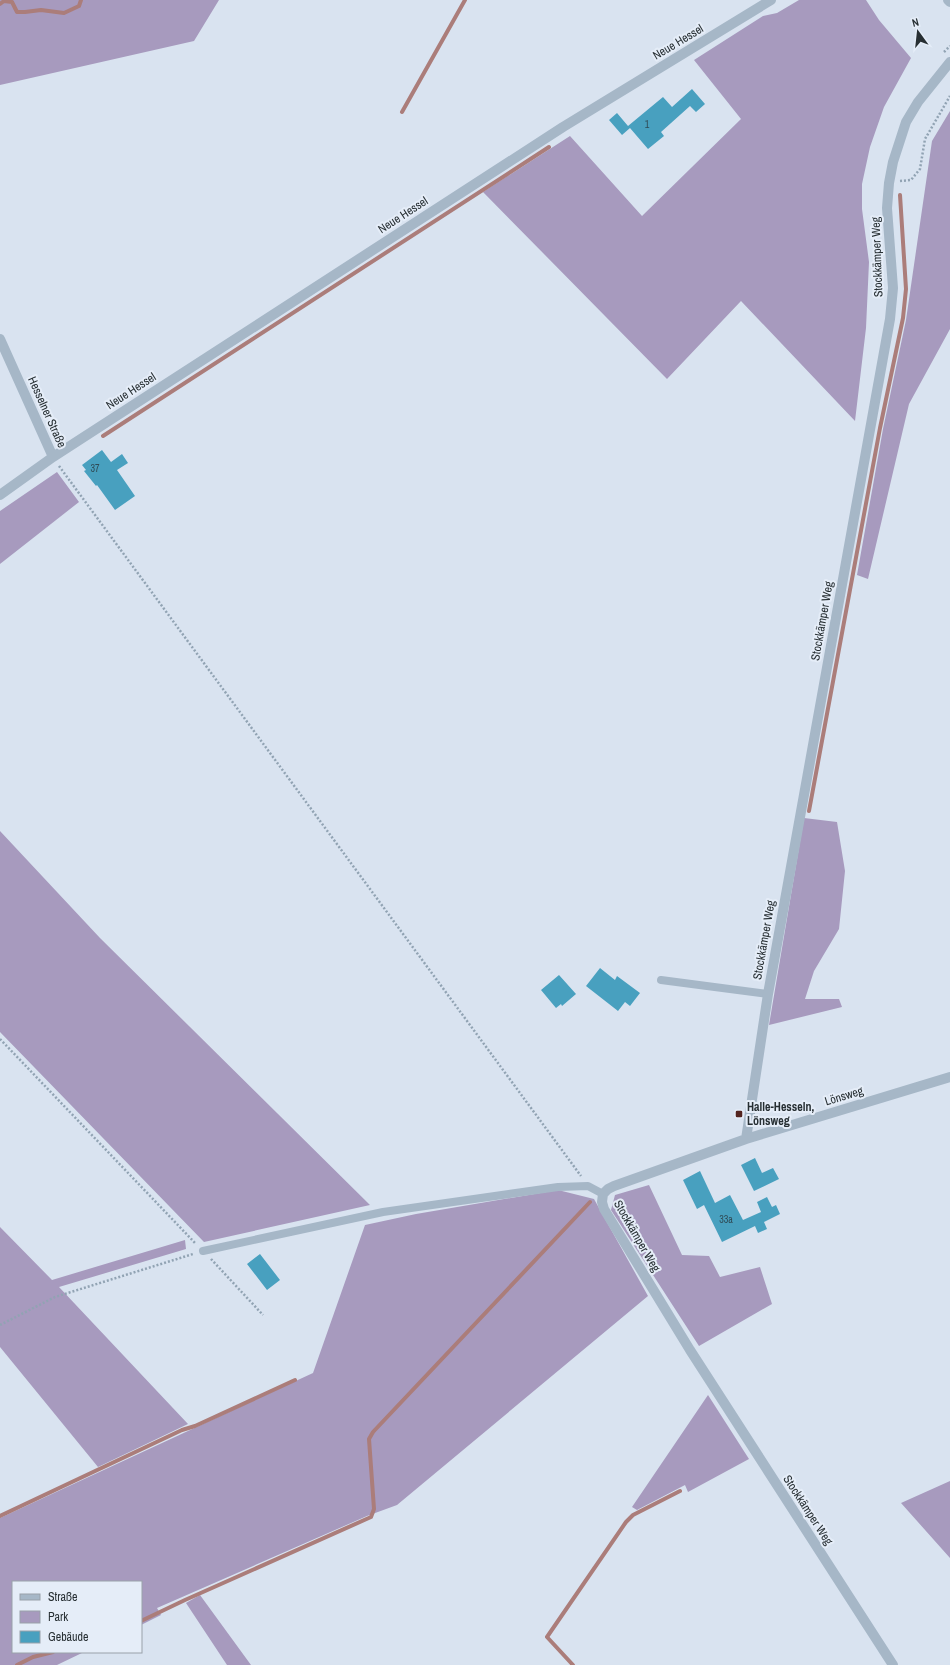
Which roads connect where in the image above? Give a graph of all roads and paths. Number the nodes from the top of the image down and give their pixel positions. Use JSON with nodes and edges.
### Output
{"nodes":[{"id":1,"x":771,"y":0,"type":"edge"},
{"id":2,"x":948,"y":0,"type":"edge"},
{"id":3,"x":950,"y":2,"type":"edge"},
{"id":4,"x":950,"y":62,"type":"edge"},
{"id":5,"x":950,"y":96,"type":"edge"},
{"id":6,"x":889,"y":183,"type":"junction"},
{"id":7,"x":0,"y":339,"type":"edge"},
{"id":8,"x":53,"y":457,"type":"junction"},
{"id":9,"x":0,"y":495,"type":"edge"},
{"id":10,"x":661,"y":980,"type":"dead end"},
{"id":11,"x":768,"y":994,"type":"junction"},
{"id":12,"x":0,"y":1040,"type":"edge"},
{"id":13,"x":950,"y":1077,"type":"edge"},
{"id":14,"x":746,"y":1139,"type":"junction"},
{"id":15,"x":588,"y":1186,"type":"junction"},
{"id":16,"x":602,"y":1194,"type":"junction"},
{"id":17,"x":203,"y":1251,"type":"junction"},
{"id":18,"x":263,"y":1314,"type":"dead end"},
{"id":19,"x":0,"y":1325,"type":"edge"},
{"id":20,"x":893,"y":1665,"type":"edge"}],
"edges":[{"from":1,"to":8,"type":"street","name":"Neue Hessel"},
{"from":2,"to":3,"type":"street"},
{"from":4,"to":6,"type":"street","name":"Stockkämper Weg"},
{"from":5,"to":6,"type":"path"},
{"from":6,"to":11,"type":"street","name":"Stockkämper Weg"},
{"from":7,"to":8,"type":"street","name":"Hesselner Straße"},
{"from":8,"to":9,"type":"street","name":"Hesselner Straße"},
{"from":8,"to":15,"type":"path"},
{"from":10,"to":11,"type":"lane"},
{"from":11,"to":14,"type":"street","name":"Stockkämper Weg"},
{"from":12,"to":17,"type":"path"},
{"from":13,"to":14,"type":"street","name":"Lönsweg"},
{"from":14,"to":16,"type":"street","name":"Stockkämper Weg"},
{"from":15,"to":16,"type":"lane"},
{"from":15,"to":17,"type":"lane"},
{"from":16,"to":20,"type":"street","name":"Stockkämper Weg"},
{"from":17,"to":18,"type":"path"},
{"from":17,"to":19,"type":"path"}]}
